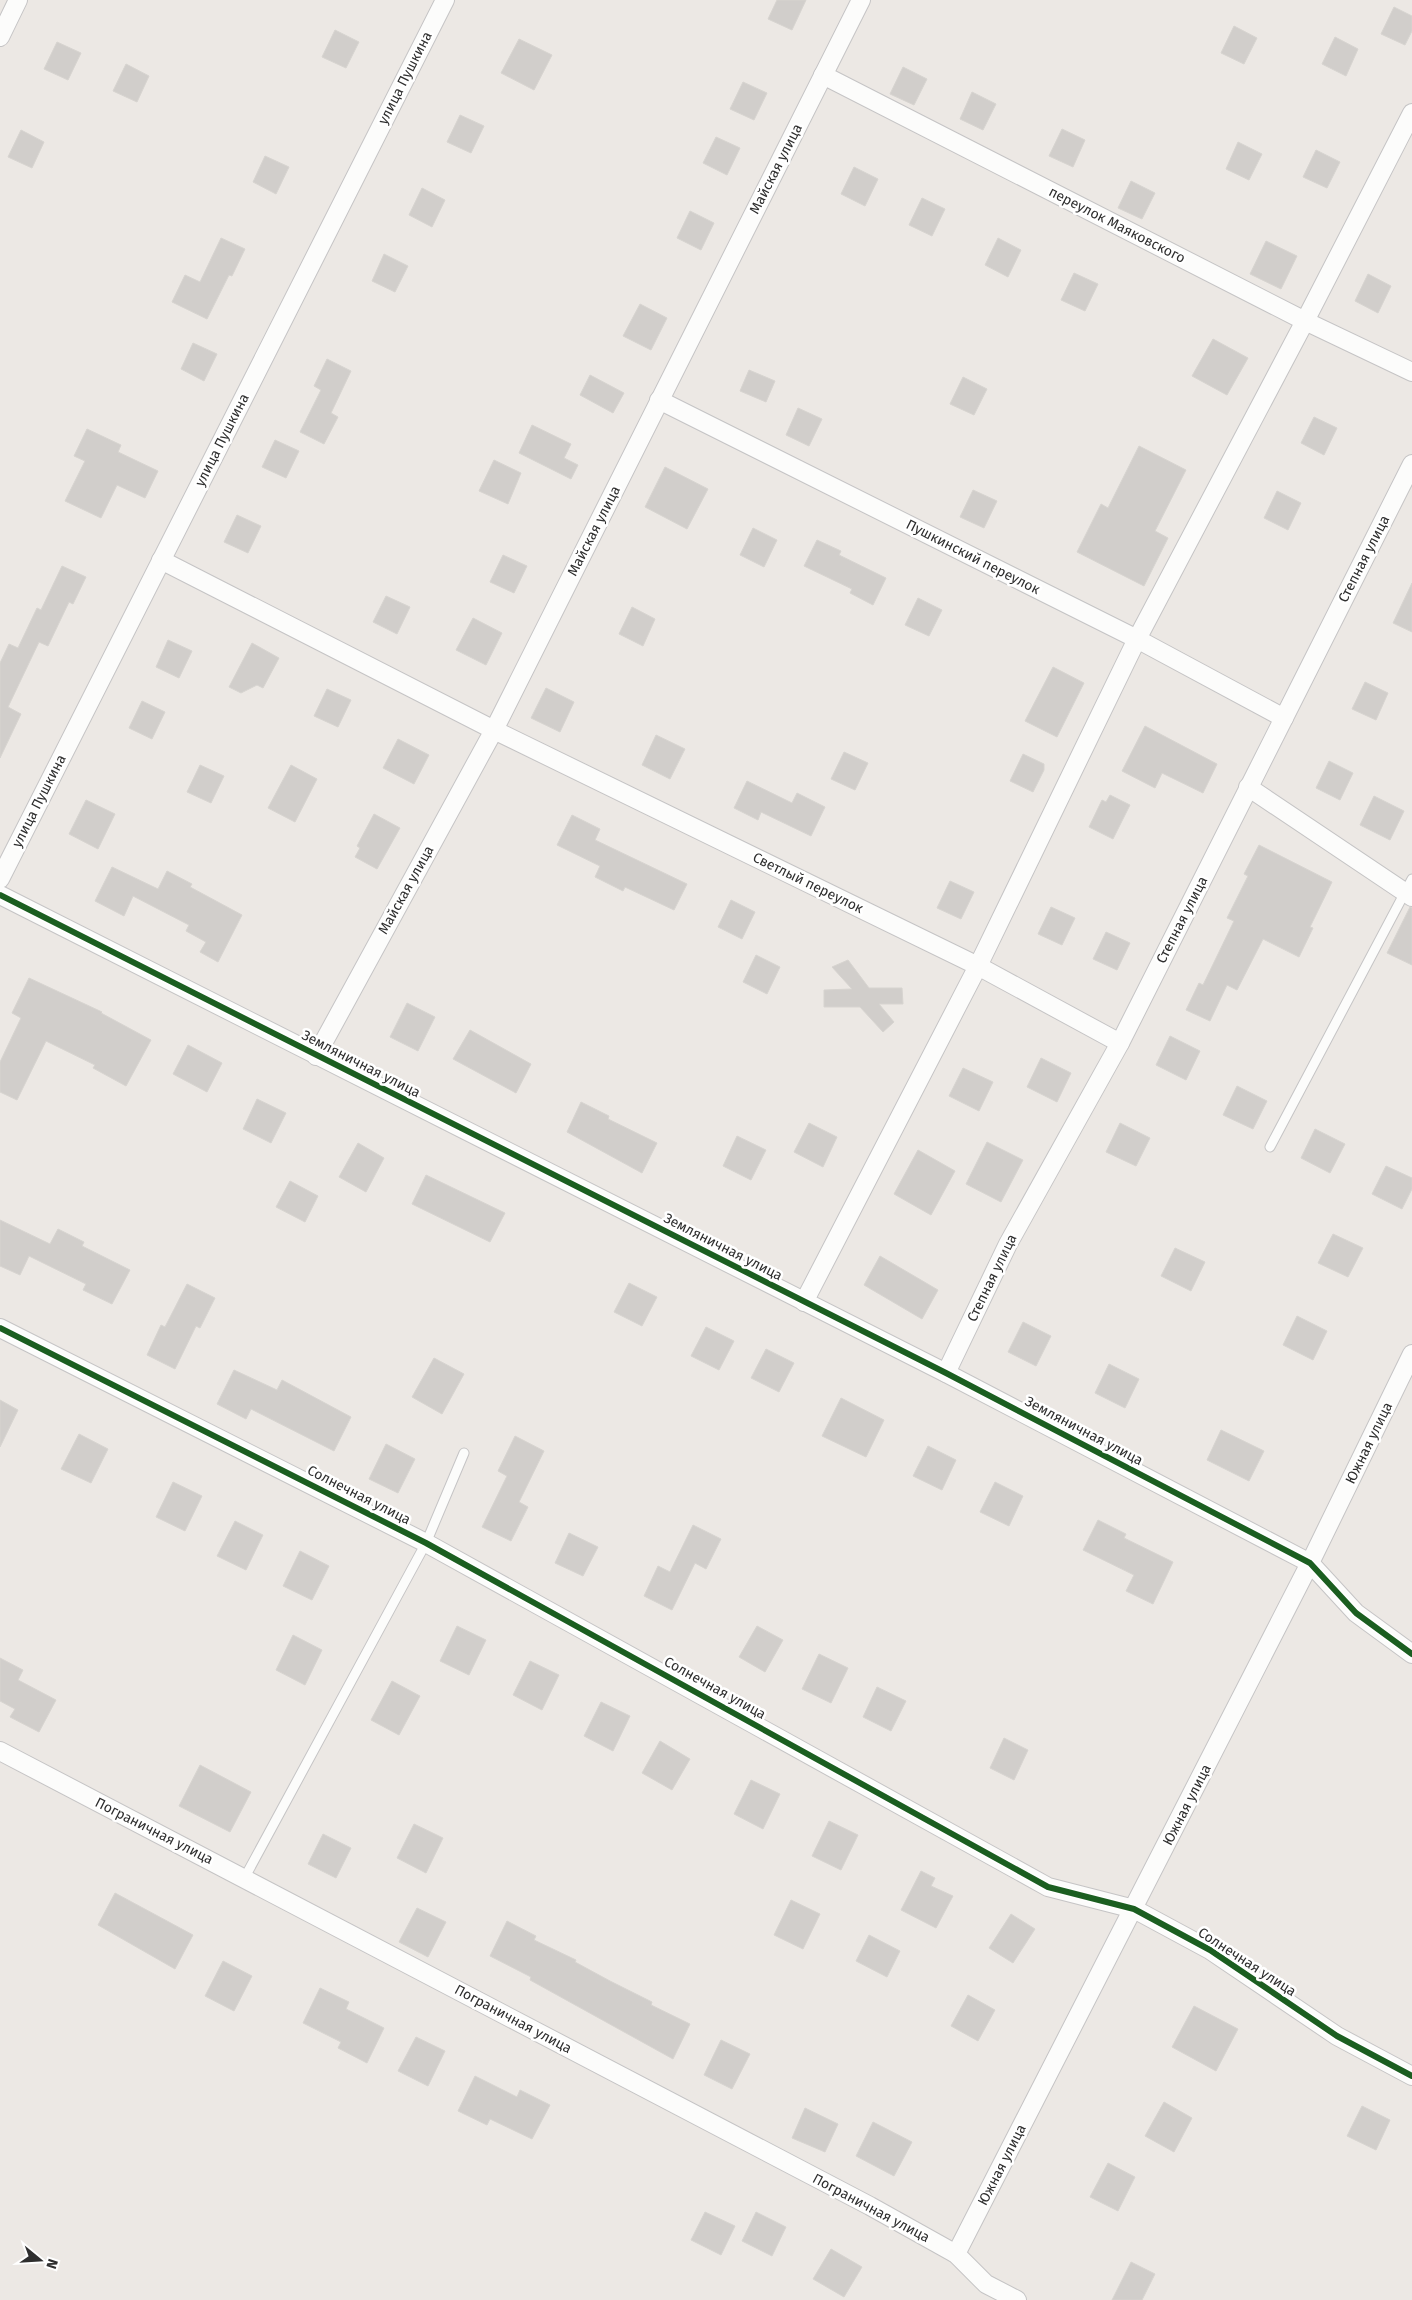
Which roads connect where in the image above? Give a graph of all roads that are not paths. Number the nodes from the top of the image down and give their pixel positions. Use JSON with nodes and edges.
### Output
{"nodes":[{"id":1,"x":18,"y":0,"type":"edge"},
{"id":2,"x":445,"y":0,"type":"edge"},
{"id":3,"x":861,"y":0,"type":"edge"},
{"id":4,"x":0,"y":37,"type":"edge"},
{"id":5,"x":823,"y":75,"type":"junction"},
{"id":6,"x":1412,"y":113,"type":"edge"},
{"id":7,"x":1305,"y":321,"type":"junction"},
{"id":8,"x":1412,"y":372,"type":"edge"},
{"id":9,"x":659,"y":400,"type":"junction"},
{"id":10,"x":1412,"y":464,"type":"edge"},
{"id":11,"x":161,"y":560,"type":"junction"},
{"id":12,"x":1137,"y":639,"type":"junction"},
{"id":13,"x":1284,"y":718,"type":"junction"},
{"id":14,"x":494,"y":730,"type":"junction"},
{"id":15,"x":1248,"y":787,"type":"junction"},
{"id":16,"x":0,"y":879,"type":"edge"},
{"id":17,"x":1410,"y":890,"type":"edge"},
{"id":18,"x":0,"y":895,"type":"edge"},
{"id":19,"x":978,"y":966,"type":"junction"},
{"id":20,"x":1120,"y":1043,"type":"junction"},
{"id":21,"x":316,"y":1056,"type":"junction"},
{"id":22,"x":1270,"y":1147,"type":"dead end"},
{"id":23,"x":804,"y":1302,"type":"junction"},
{"id":24,"x":0,"y":1328,"type":"edge"},
{"id":25,"x":1412,"y":1354,"type":"edge"},
{"id":26,"x":946,"y":1373,"type":"junction"},
{"id":27,"x":464,"y":1453,"type":"dead end"},
{"id":28,"x":426,"y":1542,"type":"junction"},
{"id":29,"x":1310,"y":1563,"type":"junction"},
{"id":30,"x":1412,"y":1654,"type":"edge"},
{"id":31,"x":0,"y":1751,"type":"edge"},
{"id":32,"x":245,"y":1877,"type":"junction"},
{"id":33,"x":1134,"y":1909,"type":"junction"},
{"id":34,"x":1412,"y":2076,"type":"edge"},
{"id":35,"x":956,"y":2254,"type":"junction"},
{"id":36,"x":1017,"y":2300,"type":"edge"}],
"edges":[{"from":1,"to":4,"type":"street"},
{"from":2,"to":11,"type":"street","name":"улица Пушкина"},
{"from":3,"to":5,"type":"street","name":"Майская улица"},
{"from":5,"to":7,"type":"street","name":"переулок Маяковского"},
{"from":5,"to":9,"type":"street","name":"Майская улица"},
{"from":6,"to":7,"type":"street"},
{"from":7,"to":8,"type":"street","name":"переулок Маяковского"},
{"from":7,"to":12,"type":"street"},
{"from":9,"to":12,"type":"street","name":"Пушкинский переулок"},
{"from":9,"to":14,"type":"street","name":"Майская улица"},
{"from":10,"to":13,"type":"street","name":"Степная улица"},
{"from":11,"to":14,"type":"street","name":"Светлый переулок"},
{"from":11,"to":16,"type":"street","name":"улица Пушкина"},
{"from":12,"to":13,"type":"street","name":"Пушкинский переулок"},
{"from":12,"to":19,"type":"street"},
{"from":13,"to":15,"type":"street","name":"Степная улица"},
{"from":14,"to":19,"type":"street","name":"Светлый переулок"},
{"from":14,"to":21,"type":"street","name":"Майская улица"},
{"from":15,"to":17,"type":"street"},
{"from":15,"to":20,"type":"street","name":"Степная улица"},
{"from":17,"to":22,"type":"lane"},
{"from":18,"to":21,"type":"street","name":"Земляничная улица"},
{"from":19,"to":20,"type":"street","name":"Светлый переулок"},
{"from":19,"to":23,"type":"street"},
{"from":20,"to":26,"type":"street","name":"Степная улица"},
{"from":21,"to":23,"type":"street","name":"Земляничная улица"},
{"from":23,"to":26,"type":"street","name":"Земляничная улица"},
{"from":24,"to":28,"type":"street","name":"Солнечная улица"},
{"from":25,"to":29,"type":"street","name":"Южная улица"},
{"from":26,"to":29,"type":"street","name":"Земляничная улица"},
{"from":27,"to":28,"type":"lane"},
{"from":28,"to":32,"type":"lane"},
{"from":28,"to":33,"type":"street","name":"Солнечная улица"},
{"from":29,"to":30,"type":"street","name":"Земляничная улица"},
{"from":29,"to":33,"type":"street","name":"Южная улица"},
{"from":31,"to":32,"type":"street","name":"Пограничная улица"},
{"from":32,"to":35,"type":"street","name":"Пограничная улица"},
{"from":33,"to":34,"type":"street","name":"Солнечная улица"},
{"from":33,"to":35,"type":"street","name":"Южная улица"},
{"from":35,"to":36,"type":"street","name":"Пограничная улица"}]}
